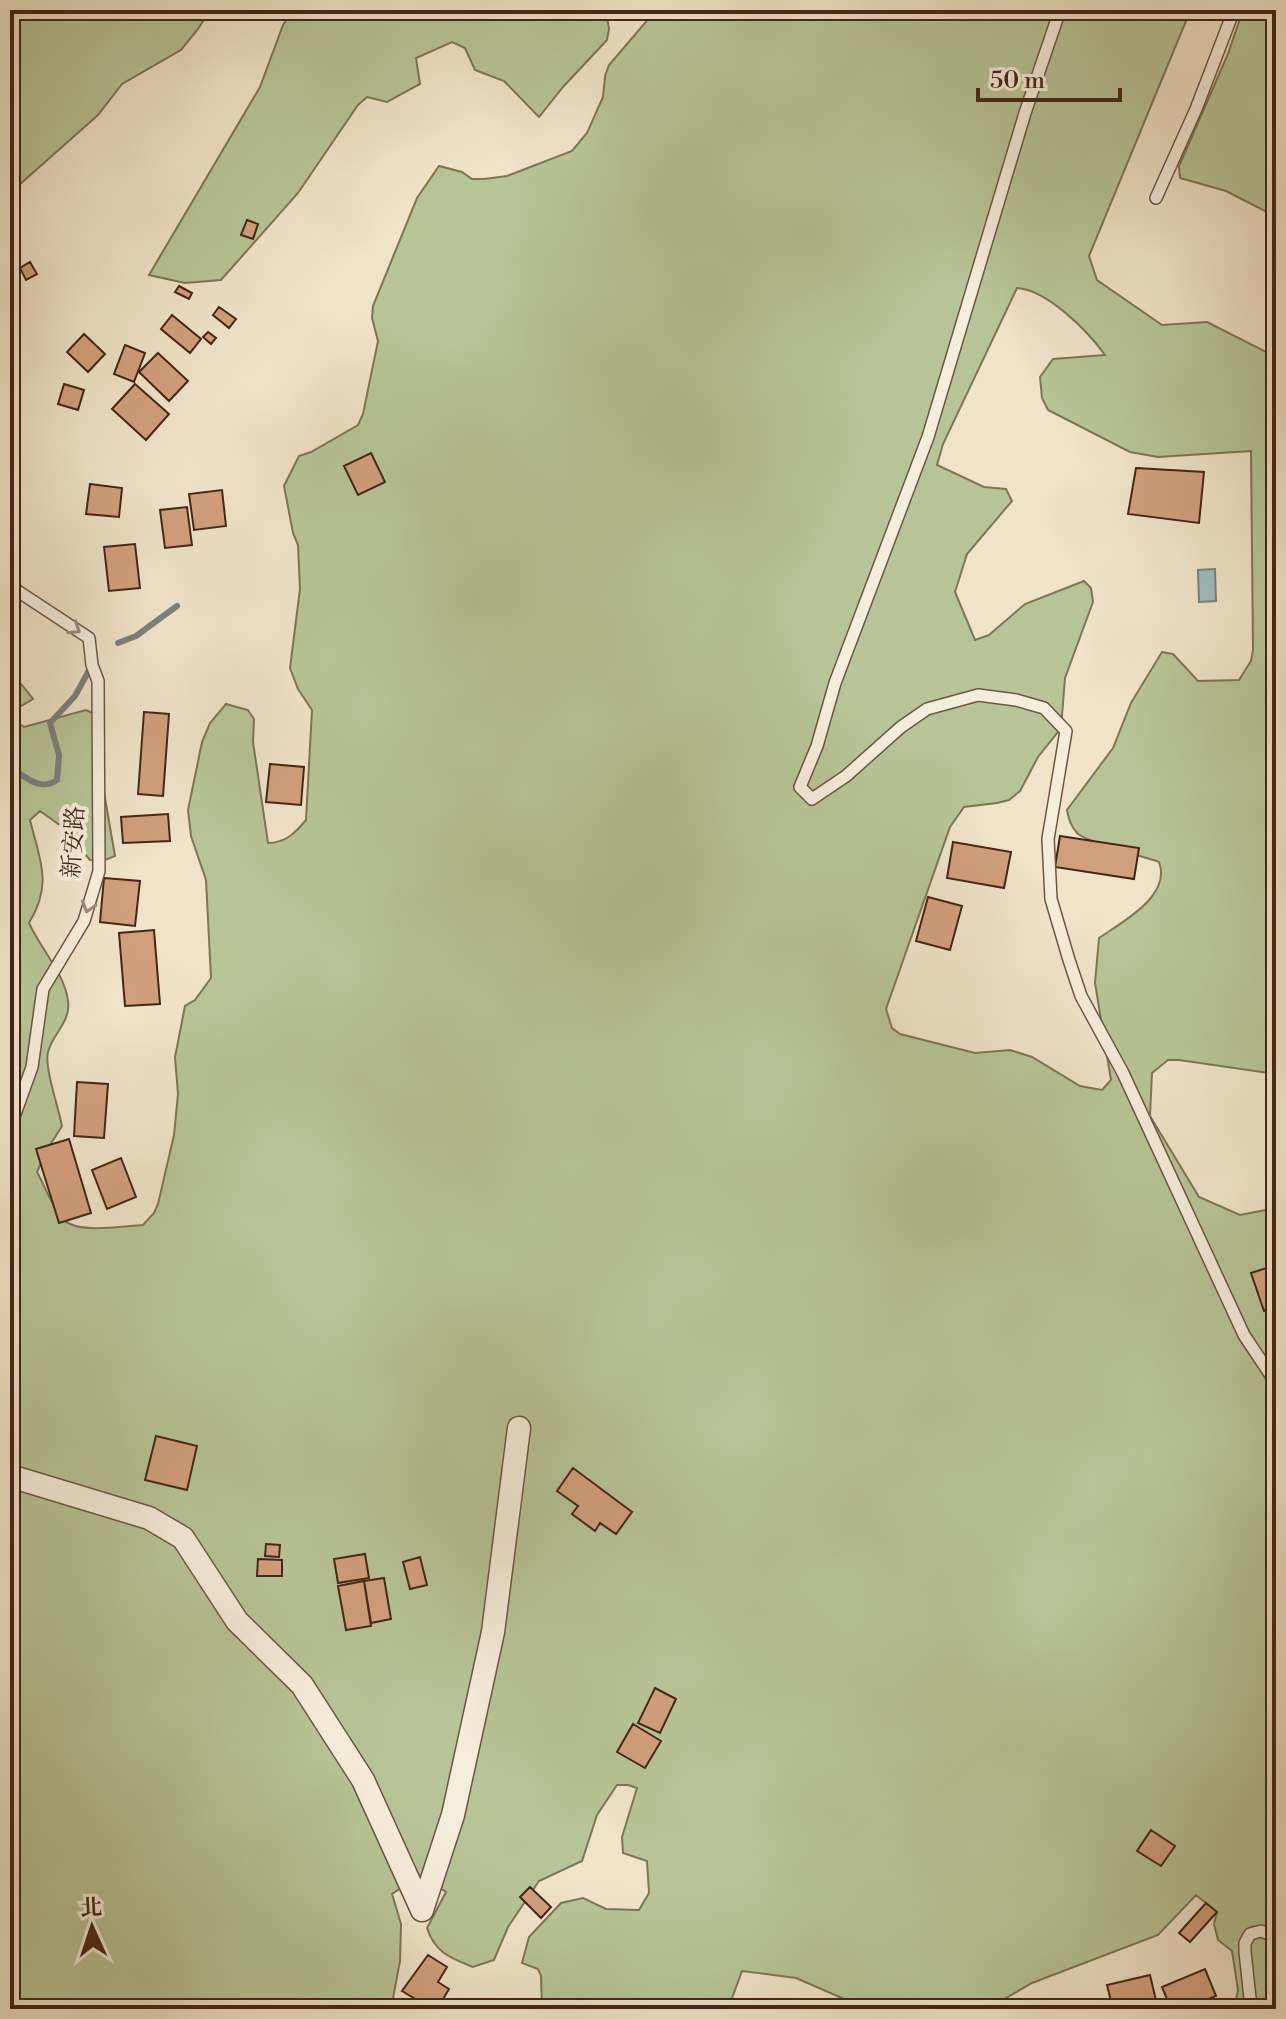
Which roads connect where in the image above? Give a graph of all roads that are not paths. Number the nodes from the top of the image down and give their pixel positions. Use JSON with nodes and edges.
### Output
{"nodes":[{"id":1,"x":1060,"y":10,"type":"edge"},
{"id":2,"x":1234,"y":10,"type":"edge"},
{"id":3,"x":1156,"y":198,"type":"dead end"},
{"id":4,"x":10,"y":586,"type":"edge"},
{"id":5,"x":10,"y":1128,"type":"edge"},
{"id":6,"x":1276,"y":1383,"type":"edge"},
{"id":7,"x":519,"y":1428,"type":"dead end"},
{"id":8,"x":10,"y":1476,"type":"edge"},
{"id":9,"x":1276,"y":1937,"type":"edge"},
{"id":10,"x":1250,"y":1998,"type":"dead end"}],
"edges":[{"from":1,"to":6,"type":"lane"},
{"from":2,"to":3,"type":"lane"},
{"from":4,"to":5,"type":"lane","name":"新安路","one_way":true},
{"from":7,"to":8,"type":"street"},
{"from":9,"to":10,"type":"lane"}]}
